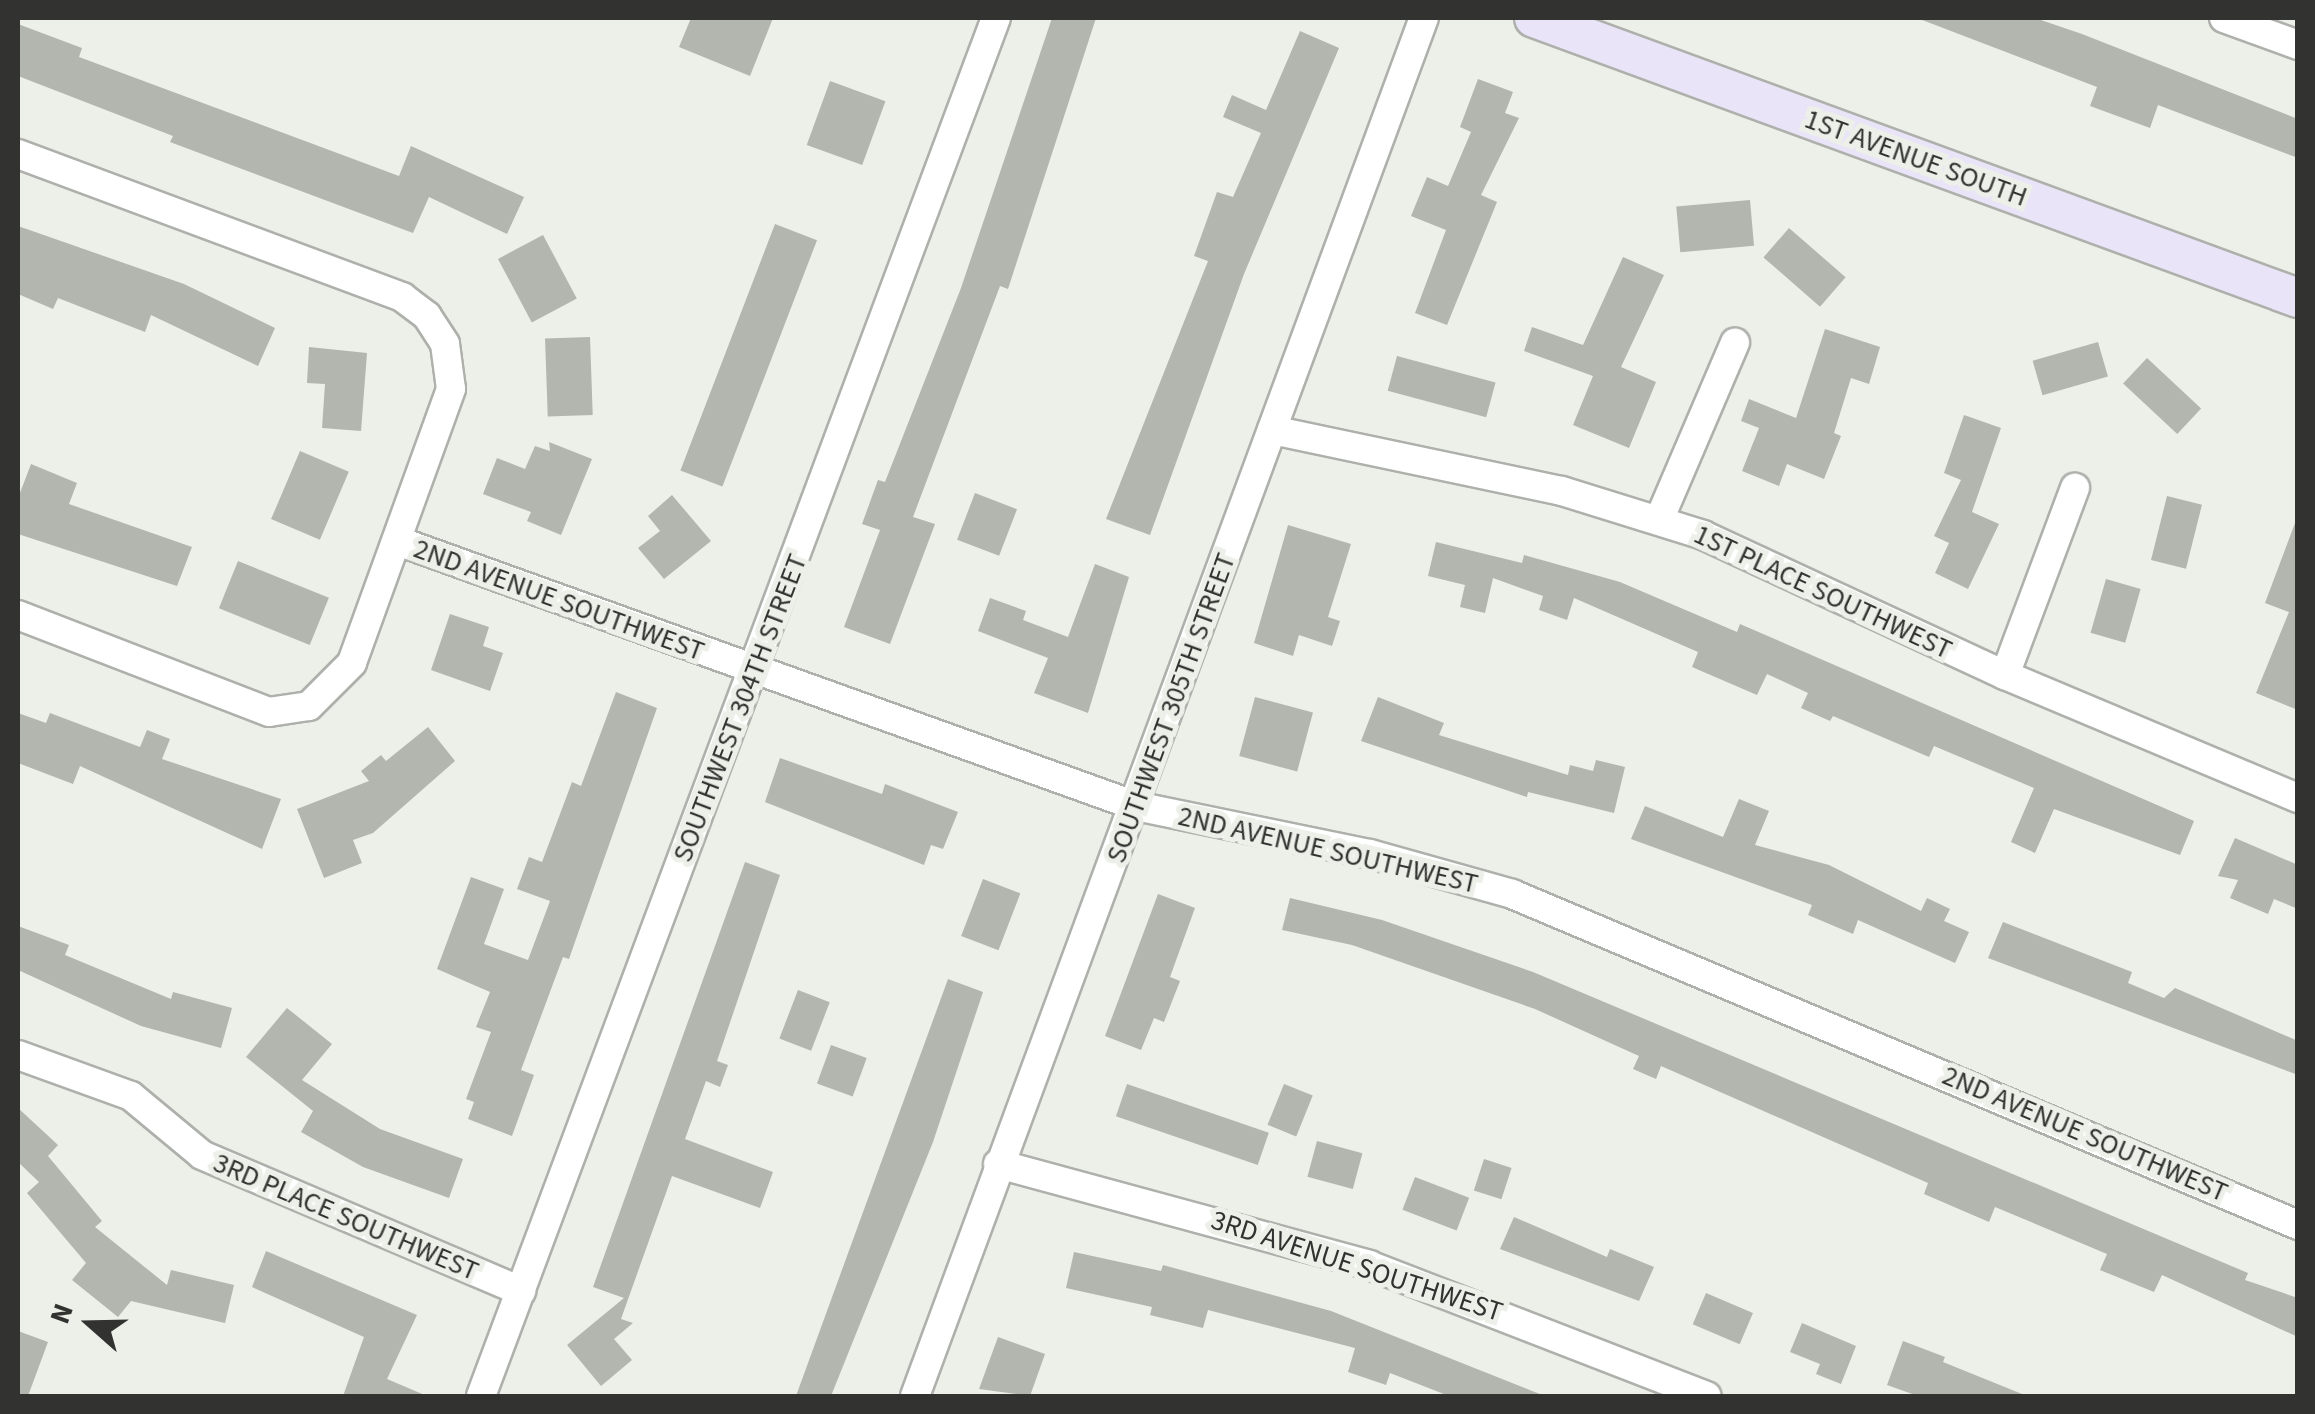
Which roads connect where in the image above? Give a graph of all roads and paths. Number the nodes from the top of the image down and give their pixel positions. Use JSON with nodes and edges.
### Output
{"nodes":[{"id":1,"x":996,"y":18,"type":"edge"},
{"id":2,"x":1424,"y":18,"type":"edge"},
{"id":3,"x":1534,"y":18,"type":"edge"},
{"id":4,"x":2224,"y":18,"type":"edge"},
{"id":5,"x":2298,"y":44,"type":"edge"},
{"id":6,"x":18,"y":154,"type":"edge"},
{"id":7,"x":2298,"y":298,"type":"edge"},
{"id":8,"x":1735,"y":343,"type":"dead end"},
{"id":9,"x":1272,"y":430,"type":"junction"},
{"id":10,"x":2076,"y":488,"type":"dead end"},
{"id":11,"x":1659,"y":520,"type":"junction"},
{"id":12,"x":398,"y":541,"type":"junction"},
{"id":13,"x":18,"y":616,"type":"edge"},
{"id":14,"x":755,"y":671,"type":"junction"},
{"id":15,"x":2005,"y":676,"type":"junction"},
{"id":16,"x":2298,"y":798,"type":"edge"},
{"id":17,"x":1136,"y":806,"type":"junction"},
{"id":18,"x":18,"y":1055,"type":"edge"},
{"id":19,"x":998,"y":1164,"type":"junction"},
{"id":20,"x":2298,"y":1224,"type":"edge"},
{"id":21,"x":521,"y":1291,"type":"junction"},
{"id":22,"x":481,"y":1396,"type":"edge"},
{"id":23,"x":914,"y":1396,"type":"edge"},
{"id":24,"x":1706,"y":1396,"type":"edge"}],
"edges":[{"from":1,"to":14,"type":"street","name":"SOUTHWEST 304TH STREET"},
{"from":2,"to":9,"type":"street","name":"SOUTHWEST 305TH STREET"},
{"from":3,"to":7,"type":"main road","name":"1ST AVENUE SOUTH"},
{"from":4,"to":5,"type":"street"},
{"from":6,"to":12,"type":"street"},
{"from":8,"to":11,"type":"street"},
{"from":9,"to":11,"type":"street","name":"1ST PLACE SOUTHWEST"},
{"from":9,"to":17,"type":"street","name":"SOUTHWEST 305TH STREET"},
{"from":10,"to":15,"type":"street"},
{"from":11,"to":15,"type":"street","name":"1ST PLACE SOUTHWEST"},
{"from":12,"to":13,"type":"street"},
{"from":12,"to":14,"type":"street","name":"2ND AVENUE SOUTHWEST"},
{"from":14,"to":17,"type":"street","name":"2ND AVENUE SOUTHWEST"},
{"from":14,"to":21,"type":"street","name":"SOUTHWEST 304TH STREET"},
{"from":15,"to":16,"type":"street","name":"1ST PLACE SOUTHWEST"},
{"from":17,"to":19,"type":"street","name":"SOUTHWEST 305TH STREET"},
{"from":17,"to":20,"type":"street","name":"2ND AVENUE SOUTHWEST"},
{"from":18,"to":21,"type":"street","name":"3RD PLACE SOUTHWEST"},
{"from":19,"to":23,"type":"street","name":"SOUTHWEST 305TH STREET"},
{"from":19,"to":24,"type":"street","name":"3RD AVENUE SOUTHWEST"},
{"from":21,"to":22,"type":"street","name":"SOUTHWEST 304TH STREET"}]}
